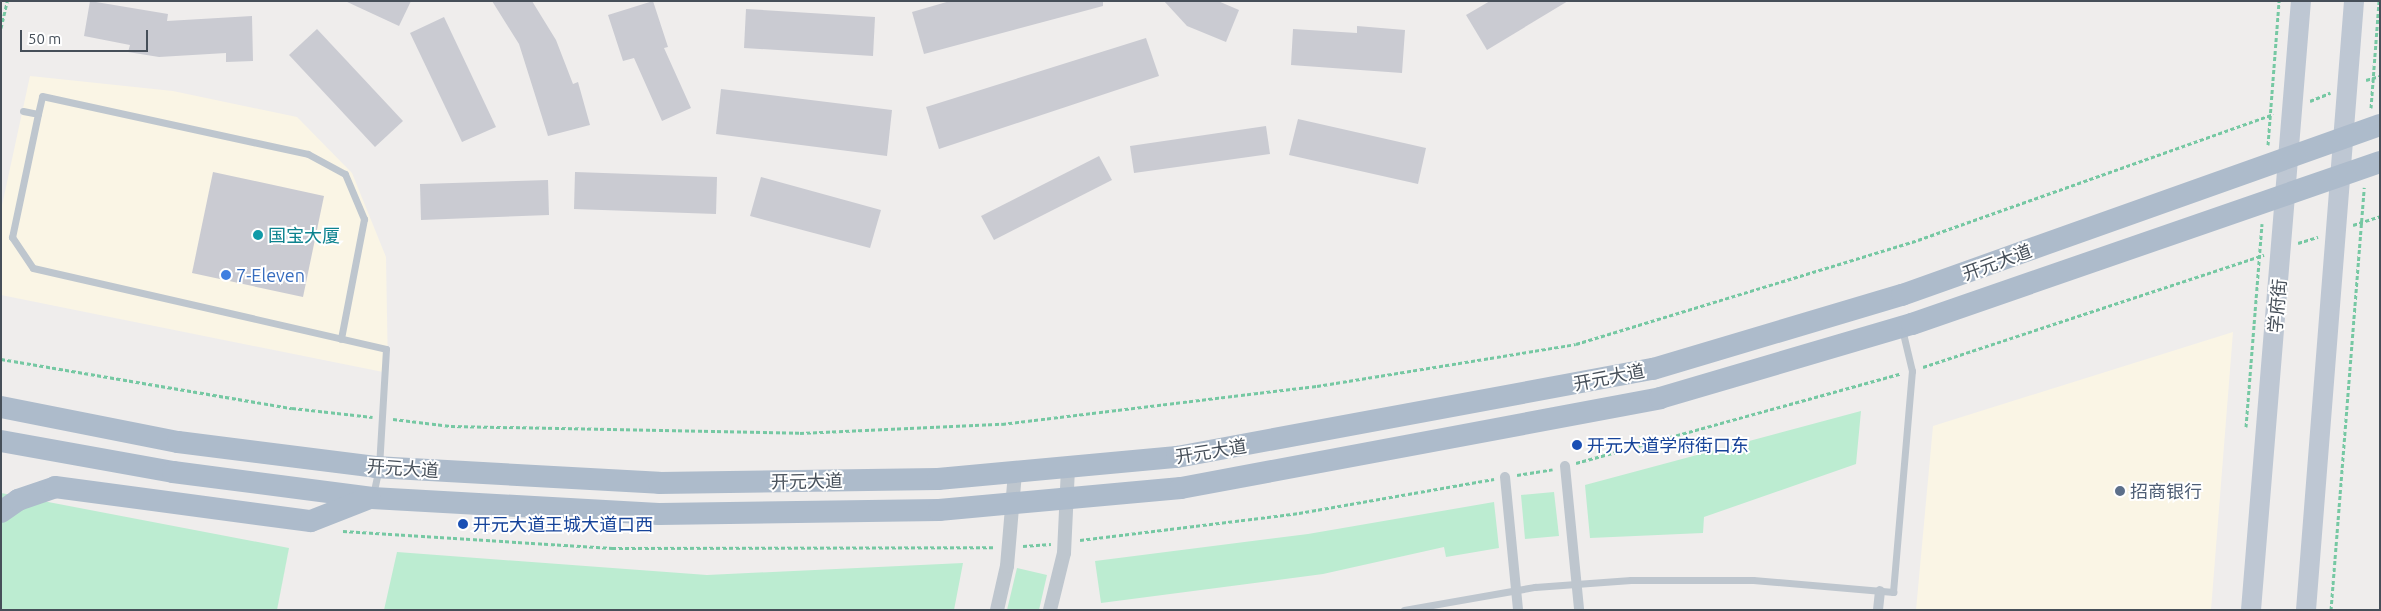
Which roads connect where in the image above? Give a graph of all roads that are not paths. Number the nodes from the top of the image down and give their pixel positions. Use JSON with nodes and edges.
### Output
{"nodes":[{"id":1,"x":2301,"y":1,"type":"edge"},
{"id":2,"x":2354,"y":1,"type":"edge"},
{"id":3,"x":23,"y":111,"type":"dead end"},
{"id":4,"x":38,"y":114,"type":"junction"},
{"id":5,"x":2374,"y":127,"type":"edge"},
{"id":6,"x":2344,"y":138,"type":"junction"},
{"id":7,"x":2289,"y":158,"type":"junction"},
{"id":8,"x":2373,"y":165,"type":"edge"},
{"id":9,"x":2340,"y":177,"type":"junction"},
{"id":10,"x":2287,"y":194,"type":"junction"},
{"id":11,"x":1902,"y":328,"type":"junction"},
{"id":12,"x":341,"y":338,"type":"junction"},
{"id":13,"x":1,"y":407,"type":"edge"},
{"id":14,"x":1,"y":441,"type":"edge"},
{"id":15,"x":1565,"y":466,"type":"dead end"},
{"id":16,"x":1068,"y":467,"type":"junction"},
{"id":17,"x":379,"y":468,"type":"junction"},
{"id":18,"x":1014,"y":472,"type":"junction"},
{"id":19,"x":1505,"y":477,"type":"dead end"},
{"id":20,"x":372,"y":498,"type":"junction"},
{"id":21,"x":1067,"y":498,"type":"junction"},
{"id":22,"x":1012,"y":503,"type":"junction"},
{"id":23,"x":1,"y":512,"type":"edge"},
{"id":24,"x":1577,"y":584,"type":"junction"},
{"id":25,"x":1516,"y":590,"type":"junction"},
{"id":26,"x":1880,"y":591,"type":"junction"},
{"id":27,"x":996,"y":610,"type":"edge"},
{"id":28,"x":1050,"y":610,"type":"edge"},
{"id":29,"x":1404,"y":610,"type":"edge"},
{"id":30,"x":1518,"y":610,"type":"edge"},
{"id":31,"x":1579,"y":610,"type":"edge"},
{"id":32,"x":1878,"y":610,"type":"edge"},
{"id":33,"x":2251,"y":610,"type":"edge"},
{"id":34,"x":2306,"y":610,"type":"edge"}],
"edges":[{"from":1,"to":7,"type":"main road","name":"学府街"},
{"from":2,"to":6,"type":"main road"},
{"from":3,"to":4,"type":"lane"},
{"from":4,"to":12,"type":"lane"},
{"from":4,"to":12,"type":"lane"},
{"from":5,"to":6,"type":"main road","name":"开元大道"},
{"from":6,"to":7,"type":"main road","name":"开元大道"},
{"from":6,"to":9,"type":"main road"},
{"from":7,"to":10,"type":"main road","name":"学府街"},
{"from":7,"to":16,"type":"main road","name":"开元大道"},
{"from":8,"to":9,"type":"main road","name":"开元大道"},
{"from":9,"to":10,"type":"main road","name":"开元大道"},
{"from":9,"to":34,"type":"main road"},
{"from":10,"to":11,"type":"main road","name":"开元大道"},
{"from":10,"to":33,"type":"main road","name":"学府街"},
{"from":11,"to":21,"type":"main road","name":"开元大道"},
{"from":11,"to":26,"type":"lane"},
{"from":12,"to":17,"type":"lane"},
{"from":13,"to":17,"type":"main road","name":"开元大道"},
{"from":14,"to":20,"type":"main road","name":"开元大道"},
{"from":15,"to":24,"type":"street"},
{"from":16,"to":18,"type":"main road","name":"开元大道"},
{"from":16,"to":21,"type":"street"},
{"from":17,"to":18,"type":"main road","name":"开元大道"},
{"from":17,"to":20,"type":"lane"},
{"from":18,"to":22,"type":"street"},
{"from":19,"to":25,"type":"street"},
{"from":20,"to":22,"type":"main road","name":"开元大道"},
{"from":20,"to":23,"type":"main road"},
{"from":21,"to":22,"type":"main road","name":"开元大道"},
{"from":21,"to":28,"type":"street"},
{"from":22,"to":27,"type":"street"},
{"from":24,"to":25,"type":"lane"},
{"from":24,"to":26,"type":"lane"},
{"from":24,"to":31,"type":"street"},
{"from":25,"to":29,"type":"lane"},
{"from":25,"to":30,"type":"street"},
{"from":26,"to":32,"type":"street"}]}
